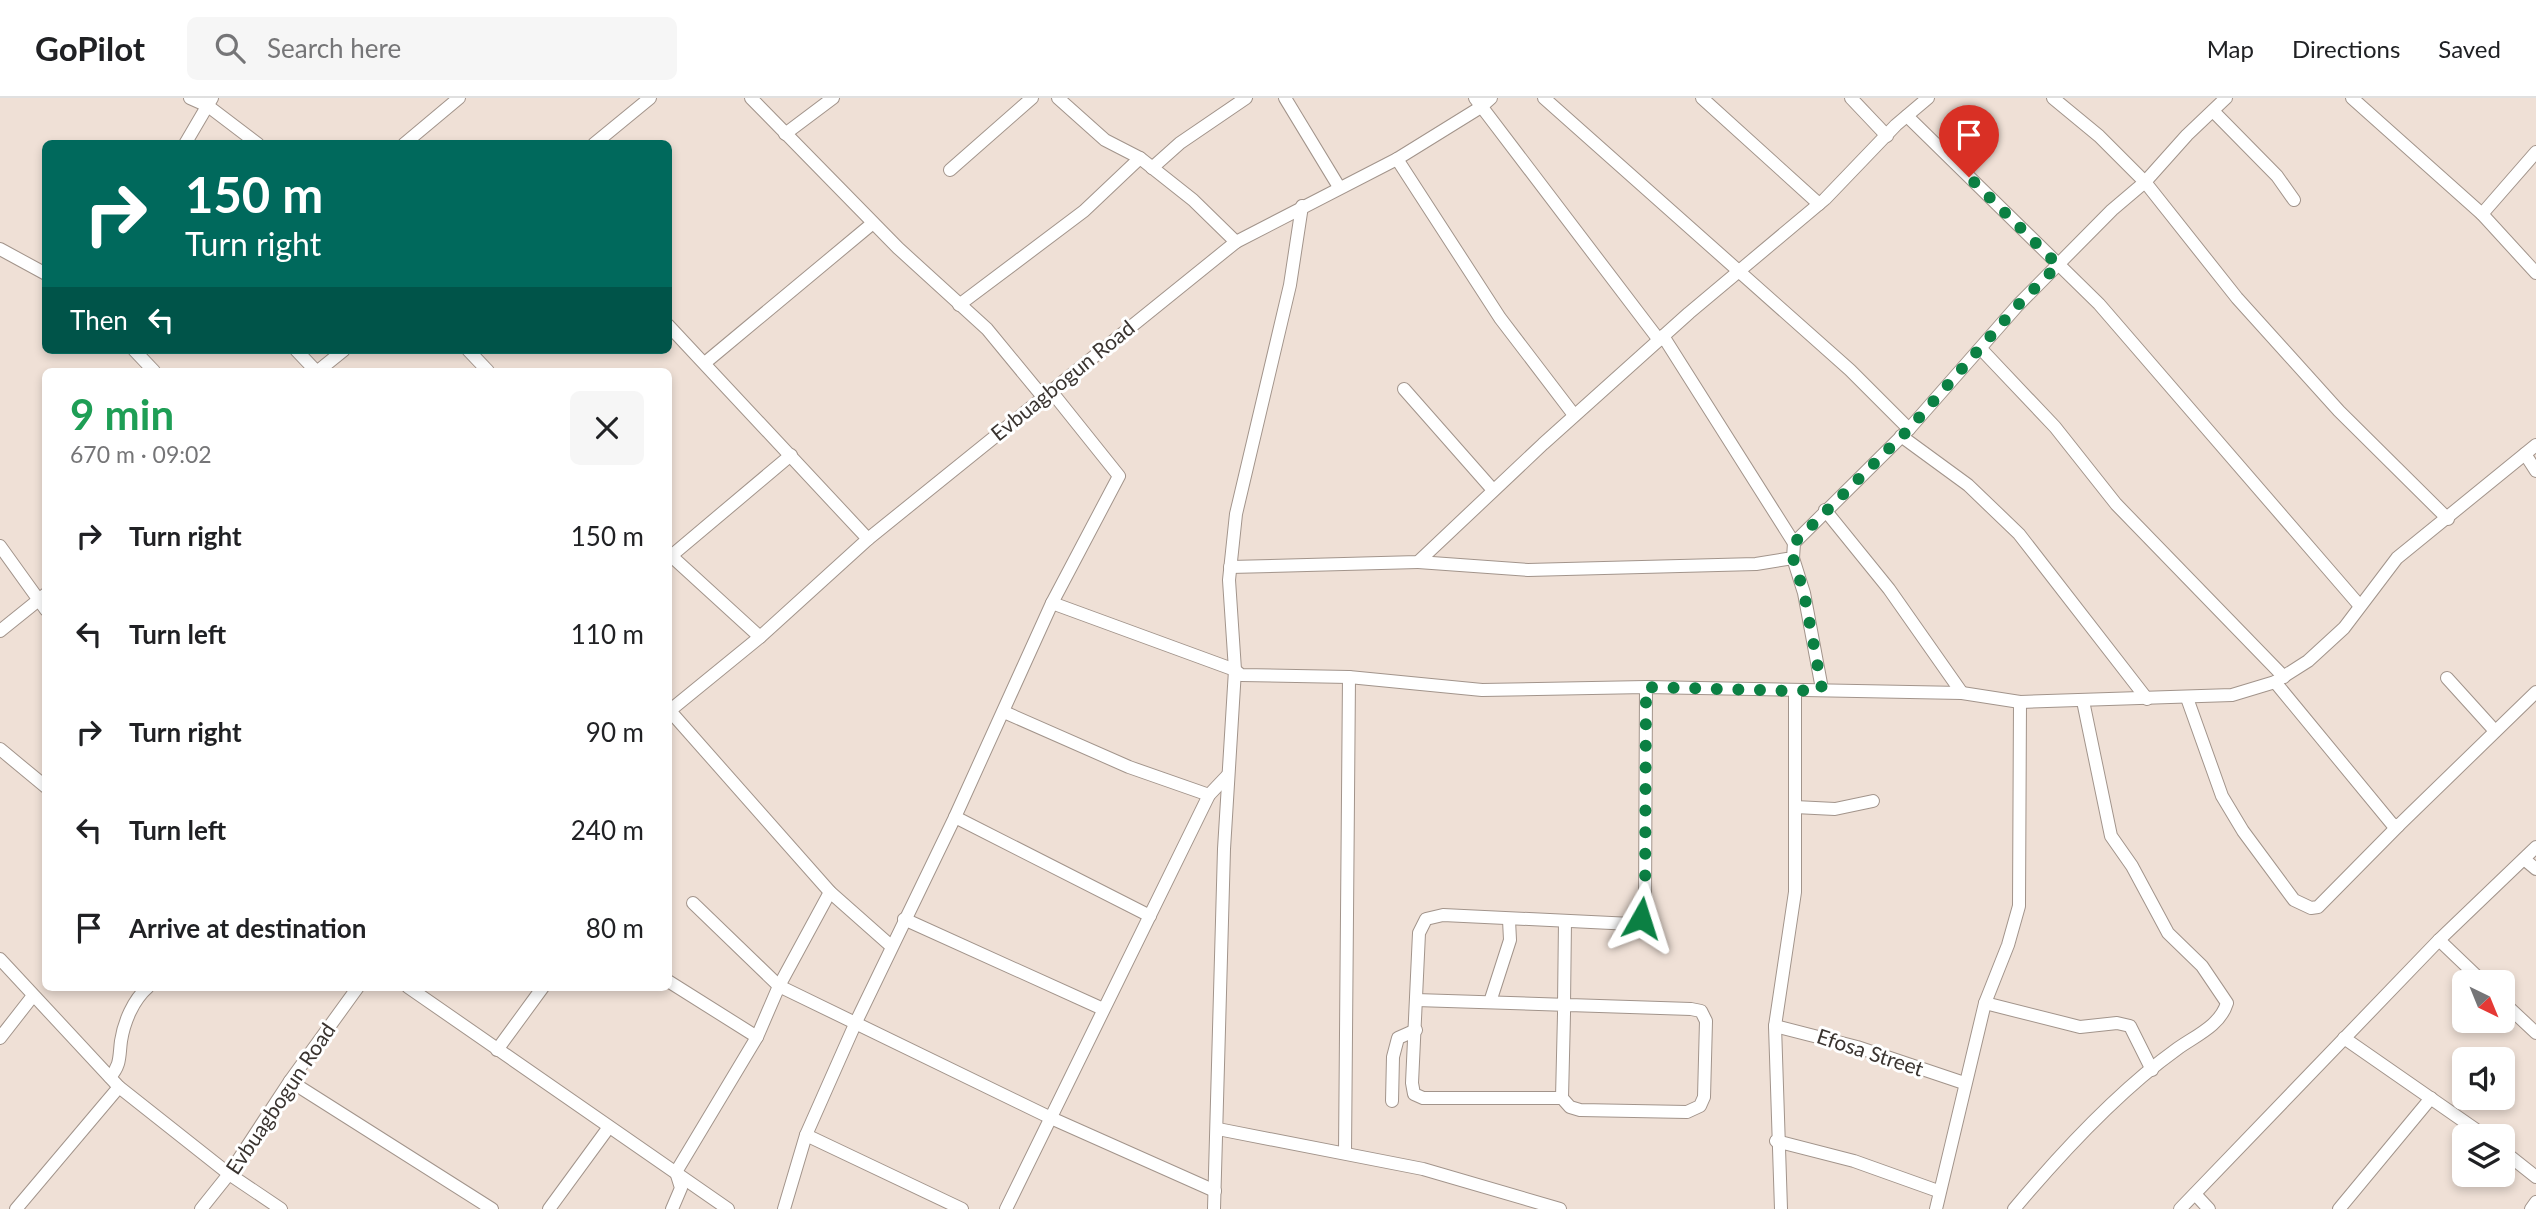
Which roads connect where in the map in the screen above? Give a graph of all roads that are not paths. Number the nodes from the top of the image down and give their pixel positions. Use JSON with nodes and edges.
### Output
{"nodes":[{"id":1,"x":190,"y":98,"type":"edge"},
{"id":2,"x":459,"y":98,"type":"edge"},
{"id":3,"x":650,"y":98,"type":"edge"},
{"id":4,"x":751,"y":98,"type":"edge"},
{"id":5,"x":833,"y":98,"type":"edge"},
{"id":6,"x":1032,"y":98,"type":"edge"},
{"id":7,"x":1058,"y":98,"type":"edge"},
{"id":8,"x":1245,"y":98,"type":"edge"},
{"id":9,"x":1285,"y":98,"type":"edge"},
{"id":10,"x":1544,"y":98,"type":"edge"},
{"id":11,"x":1702,"y":98,"type":"edge"},
{"id":12,"x":1851,"y":98,"type":"edge"},
{"id":13,"x":1928,"y":98,"type":"edge"},
{"id":14,"x":2053,"y":98,"type":"edge"},
{"id":15,"x":2226,"y":98,"type":"edge"},
{"id":16,"x":2352,"y":98,"type":"edge"},
{"id":17,"x":1482,"y":101,"type":"edge"},
{"id":18,"x":210,"y":102,"type":"edge"},
{"id":19,"x":2213,"y":111,"type":"junction"},
{"id":20,"x":1907,"y":116,"type":"junction"},
{"id":21,"x":785,"y":134,"type":"junction"},
{"id":22,"x":1887,"y":136,"type":"junction"},
{"id":23,"x":187,"y":140,"type":"edge"},
{"id":24,"x":253,"y":140,"type":"edge"},
{"id":25,"x":409,"y":140,"type":"edge"},
{"id":26,"x":599,"y":140,"type":"edge"},
{"id":27,"x":2536,"y":152,"type":"edge"},
{"id":28,"x":1140,"y":158,"type":"junction"},
{"id":29,"x":1397,"y":159,"type":"junction"},
{"id":30,"x":1152,"y":168,"type":"junction"},
{"id":31,"x":950,"y":170,"type":"dead end"},
{"id":32,"x":2145,"y":182,"type":"junction"},
{"id":33,"x":1339,"y":187,"type":"junction"},
{"id":34,"x":2294,"y":200,"type":"dead end"},
{"id":35,"x":1819,"y":204,"type":"junction"},
{"id":36,"x":1302,"y":206,"type":"junction"},
{"id":37,"x":2482,"y":214,"type":"junction"},
{"id":38,"x":873,"y":223,"type":"junction"},
{"id":39,"x":1237,"y":242,"type":"junction"},
{"id":40,"x":0,"y":248,"type":"edge"},
{"id":41,"x":2058,"y":265,"type":"junction"},
{"id":42,"x":1738,"y":270,"type":"junction"},
{"id":43,"x":42,"y":272,"type":"edge"},
{"id":44,"x":2536,"y":273,"type":"edge"},
{"id":45,"x":960,"y":305,"type":"junction"},
{"id":46,"x":672,"y":329,"type":"edge"},
{"id":47,"x":1661,"y":338,"type":"junction"},
{"id":48,"x":1982,"y":350,"type":"junction"},
{"id":49,"x":138,"y":354,"type":"edge"},
{"id":50,"x":300,"y":354,"type":"edge"},
{"id":51,"x":339,"y":354,"type":"edge"},
{"id":52,"x":472,"y":354,"type":"edge"},
{"id":53,"x":706,"y":362,"type":"junction"},
{"id":54,"x":151,"y":368,"type":"edge"},
{"id":55,"x":314,"y":368,"type":"edge"},
{"id":56,"x":321,"y":368,"type":"edge"},
{"id":57,"x":485,"y":368,"type":"edge"},
{"id":58,"x":1404,"y":389,"type":"dead end"},
{"id":59,"x":1047,"y":394,"type":"junction"},
{"id":60,"x":1574,"y":415,"type":"junction"},
{"id":61,"x":1905,"y":433,"type":"junction"},
{"id":62,"x":2536,"y":445,"type":"edge"},
{"id":63,"x":2525,"y":454,"type":"junction"},
{"id":64,"x":791,"y":455,"type":"junction"},
{"id":65,"x":2536,"y":471,"type":"edge"},
{"id":66,"x":1493,"y":489,"type":"junction"},
{"id":67,"x":1825,"y":510,"type":"junction"},
{"id":68,"x":2448,"y":519,"type":"junction"},
{"id":69,"x":868,"y":539,"type":"junction"},
{"id":70,"x":1794,"y":543,"type":"junction"},
{"id":71,"x":0,"y":546,"type":"edge"},
{"id":72,"x":672,"y":552,"type":"edge"},
{"id":73,"x":672,"y":556,"type":"edge"},
{"id":74,"x":1793,"y":558,"type":"junction"},
{"id":75,"x":1418,"y":562,"type":"junction"},
{"id":76,"x":1230,"y":567,"type":"junction"},
{"id":77,"x":42,"y":600,"type":"edge"},
{"id":78,"x":42,"y":602,"type":"edge"},
{"id":79,"x":1052,"y":603,"type":"junction"},
{"id":80,"x":2360,"y":606,"type":"junction"},
{"id":81,"x":0,"y":631,"type":"edge"},
{"id":82,"x":760,"y":637,"type":"junction"},
{"id":83,"x":1236,"y":670,"type":"junction"},
{"id":84,"x":1349,"y":677,"type":"junction"},
{"id":85,"x":2447,"y":678,"type":"dead end"},
{"id":86,"x":2279,"y":680,"type":"junction"},
{"id":87,"x":1646,"y":687,"type":"junction"},
{"id":88,"x":1822,"y":689,"type":"junction"},
{"id":89,"x":1795,"y":691,"type":"junction"},
{"id":90,"x":2536,"y":692,"type":"edge"},
{"id":91,"x":1962,"y":693,"type":"junction"},
{"id":92,"x":2187,"y":698,"type":"junction"},
{"id":93,"x":2147,"y":699,"type":"junction"},
{"id":94,"x":2083,"y":701,"type":"junction"},
{"id":95,"x":2020,"y":702,"type":"junction"},
{"id":96,"x":672,"y":710,"type":"edge"},
{"id":97,"x":1003,"y":712,"type":"junction"},
{"id":98,"x":672,"y":715,"type":"edge"},
{"id":99,"x":2495,"y":731,"type":"junction"},
{"id":100,"x":0,"y":749,"type":"edge"},
{"id":101,"x":1227,"y":776,"type":"junction"},
{"id":102,"x":42,"y":784,"type":"edge"},
{"id":103,"x":1209,"y":795,"type":"junction"},
{"id":104,"x":1873,"y":801,"type":"dead end"},
{"id":105,"x":1795,"y":807,"type":"junction"},
{"id":106,"x":955,"y":817,"type":"junction"},
{"id":107,"x":2398,"y":826,"type":"junction"},
{"id":108,"x":2536,"y":847,"type":"edge"},
{"id":109,"x":2524,"y":859,"type":"junction"},
{"id":110,"x":2536,"y":869,"type":"edge"},
{"id":111,"x":830,"y":892,"type":"junction"},
{"id":112,"x":693,"y":903,"type":"dead end"},
{"id":113,"x":1150,"y":916,"type":"junction"},
{"id":114,"x":904,"y":919,"type":"junction"},
{"id":115,"x":1509,"y":920,"type":"junction"},
{"id":116,"x":1565,"y":920,"type":"junction"},
{"id":117,"x":2439,"y":940,"type":"junction"},
{"id":118,"x":891,"y":946,"type":"junction"},
{"id":119,"x":0,"y":959,"type":"edge"},
{"id":120,"x":2470,"y":970,"type":"edge"},
{"id":121,"x":672,"y":984,"type":"edge"},
{"id":122,"x":779,"y":986,"type":"junction"},
{"id":123,"x":145,"y":991,"type":"edge"},
{"id":124,"x":355,"y":991,"type":"edge"},
{"id":125,"x":414,"y":991,"type":"edge"},
{"id":126,"x":540,"y":991,"type":"edge"},
{"id":127,"x":32,"y":997,"type":"junction"},
{"id":128,"x":1416,"y":1000,"type":"junction"},
{"id":129,"x":1490,"y":1002,"type":"junction"},
{"id":130,"x":1985,"y":1003,"type":"junction"},
{"id":131,"x":1564,"y":1004,"type":"junction"},
{"id":132,"x":1103,"y":1009,"type":"junction"},
{"id":133,"x":2515,"y":1013,"type":"edge"},
{"id":134,"x":856,"y":1022,"type":"junction"},
{"id":135,"x":1775,"y":1026,"type":"junction"},
{"id":136,"x":1416,"y":1030,"type":"junction"},
{"id":137,"x":2536,"y":1033,"type":"edge"},
{"id":138,"x":757,"y":1037,"type":"junction"},
{"id":139,"x":0,"y":1038,"type":"edge"},
{"id":140,"x":2344,"y":1038,"type":"junction"},
{"id":141,"x":497,"y":1050,"type":"junction"},
{"id":142,"x":2152,"y":1070,"type":"junction"},
{"id":143,"x":110,"y":1077,"type":"junction"},
{"id":144,"x":290,"y":1081,"type":"junction"},
{"id":145,"x":1964,"y":1083,"type":"junction"},
{"id":146,"x":119,"y":1087,"type":"junction"},
{"id":147,"x":1562,"y":1098,"type":"junction"},
{"id":148,"x":2431,"y":1098,"type":"junction"},
{"id":149,"x":1392,"y":1101,"type":"dead end"},
{"id":150,"x":1051,"y":1118,"type":"junction"},
{"id":151,"x":2468,"y":1124,"type":"edge"},
{"id":152,"x":609,"y":1127,"type":"junction"},
{"id":153,"x":1217,"y":1129,"type":"junction"},
{"id":154,"x":806,"y":1135,"type":"junction"},
{"id":155,"x":1776,"y":1141,"type":"junction"},
{"id":156,"x":1345,"y":1153,"type":"junction"},
{"id":157,"x":2515,"y":1160,"type":"edge"},
{"id":158,"x":676,"y":1172,"type":"junction"},
{"id":159,"x":229,"y":1174,"type":"junction"},
{"id":160,"x":2536,"y":1177,"type":"edge"},
{"id":161,"x":1215,"y":1191,"type":"junction"},
{"id":162,"x":1938,"y":1191,"type":"junction"},
{"id":163,"x":2195,"y":1194,"type":"junction"},
{"id":164,"x":2536,"y":1202,"type":"edge"},
{"id":165,"x":16,"y":1209,"type":"edge"},
{"id":166,"x":201,"y":1209,"type":"edge"},
{"id":167,"x":281,"y":1209,"type":"edge"},
{"id":168,"x":492,"y":1209,"type":"edge"},
{"id":169,"x":549,"y":1209,"type":"edge"},
{"id":170,"x":672,"y":1209,"type":"edge"},
{"id":171,"x":728,"y":1209,"type":"edge"},
{"id":172,"x":784,"y":1209,"type":"edge"},
{"id":173,"x":962,"y":1209,"type":"edge"},
{"id":174,"x":1006,"y":1209,"type":"edge"},
{"id":175,"x":1214,"y":1209,"type":"edge"},
{"id":176,"x":1560,"y":1209,"type":"edge"},
{"id":177,"x":1781,"y":1209,"type":"edge"},
{"id":178,"x":1936,"y":1209,"type":"edge"},
{"id":179,"x":2014,"y":1209,"type":"edge"},
{"id":180,"x":2180,"y":1209,"type":"edge"},
{"id":181,"x":2208,"y":1209,"type":"edge"},
{"id":182,"x":2339,"y":1209,"type":"edge"},
{"id":183,"x":2531,"y":1209,"type":"edge"}],
"edges":[{"from":1,"to":18,"type":"street"},
{"from":2,"to":25,"type":"street"},
{"from":3,"to":26,"type":"street"},
{"from":4,"to":21,"type":"street"},
{"from":5,"to":21,"type":"street"},
{"from":6,"to":31,"type":"street"},
{"from":7,"to":28,"type":"street"},
{"from":8,"to":30,"type":"street"},
{"from":9,"to":33,"type":"street"},
{"from":10,"to":42,"type":"street"},
{"from":11,"to":35,"type":"street"},
{"from":12,"to":22,"type":"street"},
{"from":13,"to":20,"type":"street"},
{"from":14,"to":32,"type":"street"},
{"from":15,"to":19,"type":"street"},
{"from":16,"to":37,"type":"street"},
{"from":17,"to":29,"type":"street","name":"Evbuagbogun Road"},
{"from":17,"to":47,"type":"street"},
{"from":18,"to":23,"type":"street"},
{"from":18,"to":24,"type":"street"},
{"from":19,"to":32,"type":"street"},
{"from":19,"to":34,"type":"street"},
{"from":20,"to":22,"type":"street"},
{"from":20,"to":41,"type":"street"},
{"from":21,"to":38,"type":"street"},
{"from":22,"to":35,"type":"street"},
{"from":27,"to":37,"type":"street"},
{"from":28,"to":30,"type":"street"},
{"from":28,"to":45,"type":"street"},
{"from":29,"to":33,"type":"street","name":"Evbuagbogun Road"},
{"from":29,"to":60,"type":"street"},
{"from":30,"to":39,"type":"street"},
{"from":32,"to":41,"type":"street"},
{"from":32,"to":68,"type":"street"},
{"from":33,"to":36,"type":"street","name":"Evbuagbogun Road"},
{"from":35,"to":42,"type":"street"},
{"from":36,"to":39,"type":"street","name":"Evbuagbogun Road"},
{"from":36,"to":76,"type":"street"},
{"from":37,"to":44,"type":"street"},
{"from":38,"to":45,"type":"street"},
{"from":38,"to":53,"type":"street"},
{"from":39,"to":59,"type":"street","name":"Evbuagbogun Road"},
{"from":40,"to":43,"type":"street"},
{"from":41,"to":48,"type":"street"},
{"from":41,"to":80,"type":"street"},
{"from":42,"to":47,"type":"street"},
{"from":42,"to":61,"type":"street"},
{"from":45,"to":59,"type":"street"},
{"from":46,"to":53,"type":"street"},
{"from":47,"to":60,"type":"street"},
{"from":47,"to":70,"type":"street"},
{"from":48,"to":61,"type":"street"},
{"from":48,"to":86,"type":"street"},
{"from":49,"to":54,"type":"street"},
{"from":50,"to":55,"type":"street"},
{"from":51,"to":56,"type":"street"},
{"from":52,"to":57,"type":"street"},
{"from":53,"to":64,"type":"street"},
{"from":58,"to":66,"type":"street"},
{"from":59,"to":69,"type":"street","name":"Evbuagbogun Road"},
{"from":59,"to":79,"type":"street"},
{"from":60,"to":66,"type":"street"},
{"from":61,"to":67,"type":"street"},
{"from":61,"to":93,"type":"street"},
{"from":62,"to":63,"type":"street"},
{"from":63,"to":65,"type":"street"},
{"from":63,"to":68,"type":"street"},
{"from":64,"to":69,"type":"street"},
{"from":64,"to":72,"type":"street"},
{"from":66,"to":75,"type":"street"},
{"from":67,"to":70,"type":"street"},
{"from":67,"to":91,"type":"street"},
{"from":68,"to":80,"type":"street"},
{"from":69,"to":82,"type":"street","name":"Evbuagbogun Road"},
{"from":70,"to":74,"type":"street"},
{"from":71,"to":77,"type":"street"},
{"from":73,"to":82,"type":"street"},
{"from":74,"to":75,"type":"street"},
{"from":74,"to":88,"type":"street"},
{"from":75,"to":76,"type":"street"},
{"from":76,"to":83,"type":"street"},
{"from":78,"to":81,"type":"street"},
{"from":79,"to":83,"type":"street"},
{"from":79,"to":97,"type":"street"},
{"from":80,"to":86,"type":"street"},
{"from":82,"to":96,"type":"street","name":"Evbuagbogun Road"},
{"from":83,"to":84,"type":"street"},
{"from":83,"to":101,"type":"street"},
{"from":84,"to":87,"type":"street"},
{"from":84,"to":156,"type":"street"},
{"from":85,"to":99,"type":"street"},
{"from":86,"to":92,"type":"street"},
{"from":86,"to":107,"type":"street"},
{"from":87,"to":89,"type":"street"},
{"from":87,"to":116,"type":"street"},
{"from":88,"to":89,"type":"street"},
{"from":88,"to":91,"type":"street"},
{"from":89,"to":105,"type":"street"},
{"from":90,"to":99,"type":"street"},
{"from":91,"to":95,"type":"street"},
{"from":92,"to":93,"type":"street"},
{"from":92,"to":107,"type":"street"},
{"from":93,"to":94,"type":"street"},
{"from":94,"to":95,"type":"street"},
{"from":94,"to":142,"type":"street"},
{"from":95,"to":130,"type":"street"},
{"from":97,"to":103,"type":"street"},
{"from":97,"to":106,"type":"street"},
{"from":98,"to":111,"type":"street"},
{"from":99,"to":107,"type":"street"},
{"from":100,"to":102,"type":"street"},
{"from":101,"to":103,"type":"street"},
{"from":101,"to":153,"type":"street"},
{"from":103,"to":113,"type":"street"},
{"from":104,"to":105,"type":"street"},
{"from":105,"to":135,"type":"street"},
{"from":106,"to":113,"type":"street"},
{"from":106,"to":114,"type":"street"},
{"from":108,"to":109,"type":"street"},
{"from":109,"to":110,"type":"street"},
{"from":109,"to":117,"type":"street"},
{"from":111,"to":118,"type":"street"},
{"from":111,"to":122,"type":"street"},
{"from":112,"to":122,"type":"street"},
{"from":113,"to":132,"type":"street"},
{"from":114,"to":118,"type":"street"},
{"from":114,"to":132,"type":"street"},
{"from":115,"to":116,"type":"street"},
{"from":115,"to":128,"type":"street"},
{"from":115,"to":129,"type":"street"},
{"from":116,"to":131,"type":"street"},
{"from":117,"to":120,"type":"street"},
{"from":117,"to":140,"type":"street"},
{"from":118,"to":134,"type":"street"},
{"from":119,"to":127,"type":"street"},
{"from":121,"to":138,"type":"street"},
{"from":122,"to":134,"type":"street"},
{"from":122,"to":138,"type":"street"},
{"from":123,"to":143,"type":"street"},
{"from":124,"to":144,"type":"street","name":"Evbuagbogun Road"},
{"from":125,"to":141,"type":"street"},
{"from":126,"to":141,"type":"street"},
{"from":127,"to":139,"type":"street"},
{"from":127,"to":143,"type":"street"},
{"from":128,"to":129,"type":"street"},
{"from":128,"to":136,"type":"street"},
{"from":129,"to":131,"type":"street"},
{"from":130,"to":142,"type":"street"},
{"from":130,"to":145,"type":"street"},
{"from":131,"to":147,"type":"street"},
{"from":131,"to":147,"type":"street"},
{"from":132,"to":150,"type":"street"},
{"from":133,"to":137,"type":"street"},
{"from":134,"to":150,"type":"street"},
{"from":134,"to":154,"type":"street"},
{"from":135,"to":145,"type":"street","name":"Efosa Street"},
{"from":135,"to":155,"type":"street"},
{"from":136,"to":147,"type":"street"},
{"from":136,"to":149,"type":"street"},
{"from":138,"to":158,"type":"street"},
{"from":140,"to":148,"type":"street"},
{"from":140,"to":163,"type":"street"},
{"from":141,"to":152,"type":"street"},
{"from":142,"to":179,"type":"street"},
{"from":143,"to":146,"type":"street"},
{"from":144,"to":159,"type":"street","name":"Evbuagbogun Road"},
{"from":144,"to":168,"type":"street"},
{"from":145,"to":162,"type":"street"},
{"from":146,"to":159,"type":"street"},
{"from":146,"to":165,"type":"street"},
{"from":148,"to":151,"type":"street"},
{"from":148,"to":182,"type":"street"},
{"from":150,"to":161,"type":"street"},
{"from":150,"to":174,"type":"street"},
{"from":152,"to":158,"type":"street"},
{"from":152,"to":169,"type":"street"},
{"from":153,"to":156,"type":"street"},
{"from":153,"to":161,"type":"street"},
{"from":154,"to":172,"type":"street"},
{"from":154,"to":173,"type":"street"},
{"from":155,"to":162,"type":"street"},
{"from":155,"to":177,"type":"street"},
{"from":156,"to":176,"type":"street"},
{"from":157,"to":160,"type":"street"},
{"from":158,"to":170,"type":"street"},
{"from":158,"to":171,"type":"street"},
{"from":159,"to":166,"type":"street","name":"Evbuagbogun Road"},
{"from":159,"to":167,"type":"street"},
{"from":161,"to":175,"type":"street"},
{"from":162,"to":178,"type":"street"},
{"from":163,"to":180,"type":"street"},
{"from":163,"to":181,"type":"street"},
{"from":164,"to":183,"type":"street"}]}
